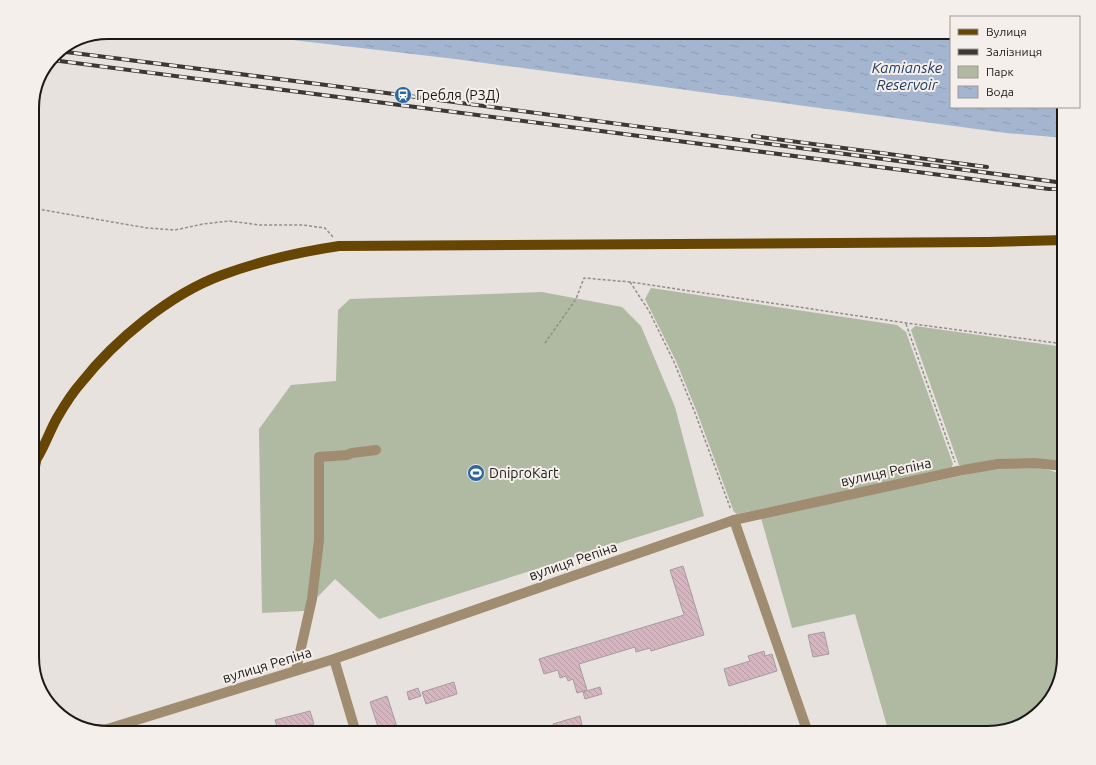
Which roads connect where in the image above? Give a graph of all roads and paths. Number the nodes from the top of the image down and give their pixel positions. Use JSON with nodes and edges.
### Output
{"nodes":[{"id":1,"x":39,"y":209,"type":"edge"},
{"id":2,"x":1057,"y":240,"type":"edge"},
{"id":3,"x":340,"y":246,"type":"junction"},
{"id":4,"x":630,"y":282,"type":"junction"},
{"id":5,"x":906,"y":323,"type":"junction"},
{"id":6,"x":545,"y":343,"type":"dead end"},
{"id":7,"x":1057,"y":343,"type":"edge"},
{"id":8,"x":376,"y":450,"type":"dead end"},
{"id":9,"x":39,"y":454,"type":"edge"},
{"id":10,"x":1057,"y":465,"type":"edge"},
{"id":11,"x":958,"y":471,"type":"junction"},
{"id":12,"x":734,"y":520,"type":"junction"},
{"id":13,"x":334,"y":659,"type":"junction"},
{"id":14,"x":296,"y":670,"type":"junction"},
{"id":15,"x":117,"y":726,"type":"edge"},
{"id":16,"x":354,"y":726,"type":"edge"},
{"id":17,"x":806,"y":726,"type":"edge"}],
"edges":[{"from":1,"to":3,"type":"path"},
{"from":2,"to":3,"type":"main road"},
{"from":3,"to":9,"type":"main road"},
{"from":4,"to":5,"type":"path"},
{"from":4,"to":6,"type":"path"},
{"from":4,"to":12,"type":"path"},
{"from":5,"to":7,"type":"path"},
{"from":5,"to":11,"type":"path"},
{"from":8,"to":14,"type":"street"},
{"from":10,"to":11,"type":"street","name":"вулиця Репіна"},
{"from":11,"to":12,"type":"street","name":"вулиця Репіна"},
{"from":12,"to":13,"type":"street","name":"вулиця Репіна"},
{"from":12,"to":17,"type":"street"},
{"from":13,"to":14,"type":"street","name":"вулиця Репіна"},
{"from":13,"to":16,"type":"street"},
{"from":14,"to":15,"type":"street","name":"вулиця Репіна"}]}
